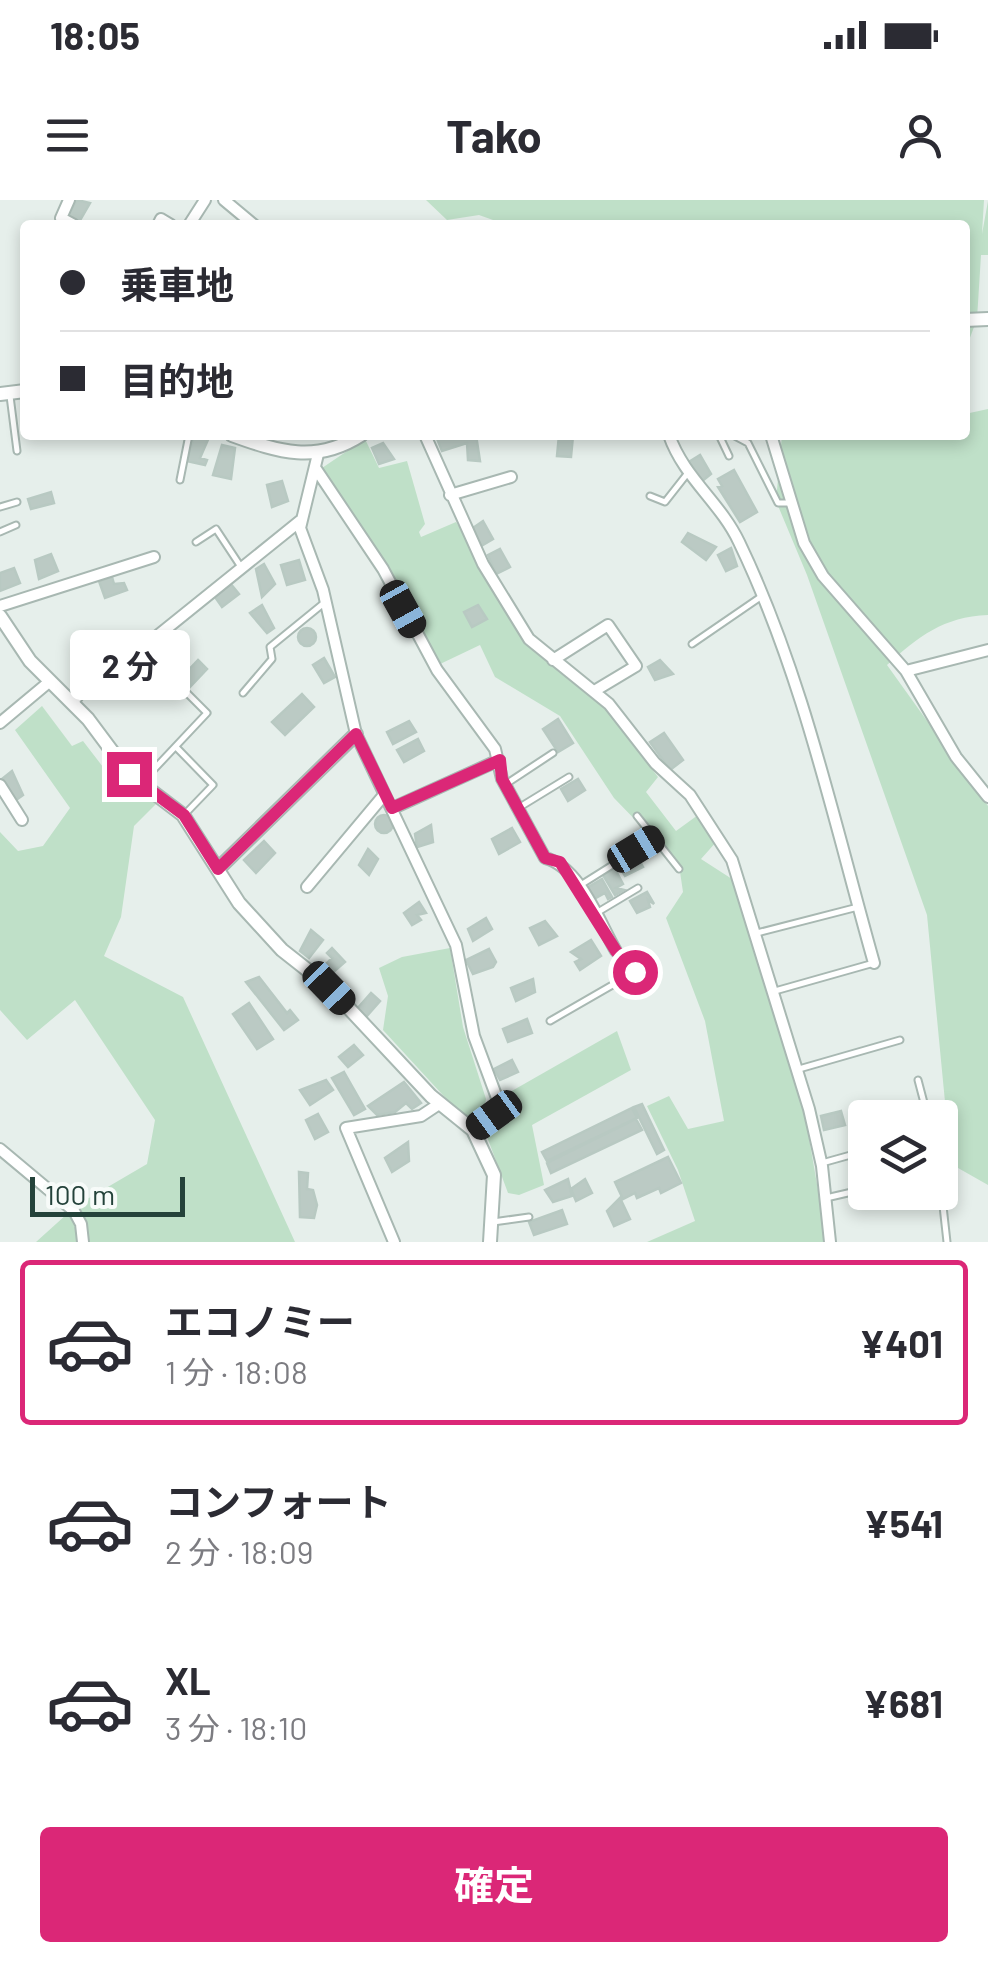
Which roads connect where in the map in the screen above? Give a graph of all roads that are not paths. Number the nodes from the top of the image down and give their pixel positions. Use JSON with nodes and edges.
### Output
{"nodes":[{"id":1,"x":224,"y":200,"type":"edge"},
{"id":2,"x":248,"y":220,"type":"edge"},
{"id":3,"x":5,"y":394,"type":"edge"},
{"id":4,"x":188,"y":440,"type":"edge"},
{"id":5,"x":247,"y":440,"type":"edge"},
{"id":6,"x":350,"y":440,"type":"edge"},
{"id":7,"x":427,"y":440,"type":"edge"},
{"id":8,"x":670,"y":440,"type":"edge"},
{"id":9,"x":721,"y":440,"type":"edge"},
{"id":10,"x":742,"y":440,"type":"edge"},
{"id":11,"x":773,"y":440,"type":"edge"},
{"id":12,"x":17,"y":451,"type":"dead end"},
{"id":13,"x":318,"y":454,"type":"junction"},
{"id":14,"x":729,"y":456,"type":"dead end"},
{"id":15,"x":316,"y":469,"type":"junction"},
{"id":16,"x":687,"y":474,"type":"junction"},
{"id":17,"x":511,"y":478,"type":"dead end"},
{"id":18,"x":180,"y":480,"type":"dead end"},
{"id":19,"x":450,"y":496,"type":"junction"},
{"id":20,"x":650,"y":496,"type":"dead end"},
{"id":21,"x":17,"y":502,"type":"dead end"},
{"id":22,"x":793,"y":503,"type":"junction"},
{"id":23,"x":0,"y":506,"type":"edge"},
{"id":24,"x":300,"y":522,"type":"junction"},
{"id":25,"x":16,"y":525,"type":"dead end"},
{"id":26,"x":0,"y":532,"type":"edge"},
{"id":27,"x":196,"y":542,"type":"dead end"},
{"id":28,"x":154,"y":557,"type":"dead end"},
{"id":29,"x":241,"y":567,"type":"junction"},
{"id":30,"x":762,"y":596,"type":"junction"},
{"id":31,"x":326,"y":602,"type":"junction"},
{"id":32,"x":0,"y":606,"type":"edge"},
{"id":33,"x":0,"y":616,"type":"edge"},
{"id":34,"x":692,"y":644,"type":"dead end"},
{"id":35,"x":988,"y":650,"type":"edge"},
{"id":36,"x":554,"y":660,"type":"junction"},
{"id":37,"x":906,"y":672,"type":"junction"},
{"id":38,"x":48,"y":682,"type":"junction"},
{"id":39,"x":178,"y":684,"type":"dead end"},
{"id":40,"x":596,"y":690,"type":"junction"},
{"id":41,"x":243,"y":693,"type":"dead end"},
{"id":42,"x":73,"y":702,"type":"junction"},
{"id":43,"x":0,"y":703,"type":"edge"},
{"id":44,"x":11,"y":713,"type":"junction"},
{"id":45,"x":0,"y":723,"type":"edge"},
{"id":46,"x":356,"y":734,"type":"junction"},
{"id":47,"x":176,"y":747,"type":"junction"},
{"id":48,"x":553,"y":753,"type":"dead end"},
{"id":49,"x":500,"y":760,"type":"junction"},
{"id":50,"x":569,"y":778,"type":"dead end"},
{"id":51,"x":141,"y":783,"type":"junction"},
{"id":52,"x":505,"y":784,"type":"junction"},
{"id":53,"x":0,"y":786,"type":"edge"},
{"id":54,"x":384,"y":796,"type":"junction"},
{"id":55,"x":988,"y":797,"type":"edge"},
{"id":56,"x":392,"y":808,"type":"junction"},
{"id":57,"x":519,"y":808,"type":"junction"},
{"id":58,"x":184,"y":815,"type":"junction"},
{"id":59,"x":638,"y":816,"type":"dead end"},
{"id":60,"x":22,"y":820,"type":"dead end"},
{"id":61,"x":657,"y":837,"type":"junction"},
{"id":62,"x":218,"y":869,"type":"junction"},
{"id":63,"x":678,"y":869,"type":"dead end"},
{"id":64,"x":307,"y":886,"type":"dead end"},
{"id":65,"x":578,"y":886,"type":"junction"},
{"id":66,"x":638,"y":888,"type":"dead end"},
{"id":67,"x":858,"y":907,"type":"junction"},
{"id":68,"x":594,"y":914,"type":"junction"},
{"id":69,"x":754,"y":934,"type":"junction"},
{"id":70,"x":616,"y":951,"type":"joint"},
{"id":71,"x":874,"y":963,"type":"joint"},
{"id":72,"x":772,"y":992,"type":"junction"},
{"id":73,"x":550,"y":1021,"type":"dead end"},
{"id":74,"x":900,"y":1040,"type":"dead end"},
{"id":75,"x":796,"y":1070,"type":"junction"},
{"id":76,"x":918,"y":1080,"type":"dead end"},
{"id":77,"x":923,"y":1100,"type":"edge"},
{"id":78,"x":439,"y":1104,"type":"junction"},
{"id":79,"x":473,"y":1130,"type":"junction"},
{"id":80,"x":0,"y":1149,"type":"edge"},
{"id":81,"x":848,"y":1156,"type":"edge"},
{"id":82,"x":822,"y":1163,"type":"junction"},
{"id":83,"x":848,"y":1193,"type":"edge"},
{"id":84,"x":824,"y":1198,"type":"junction"},
{"id":85,"x":943,"y":1210,"type":"edge"},
{"id":86,"x":529,"y":1217,"type":"dead end"},
{"id":87,"x":493,"y":1222,"type":"junction"},
{"id":88,"x":82,"y":1242,"type":"edge"},
{"id":89,"x":394,"y":1242,"type":"edge"},
{"id":90,"x":490,"y":1242,"type":"edge"},
{"id":91,"x":830,"y":1242,"type":"edge"},
{"id":92,"x":946,"y":1242,"type":"edge"}],
"edges":[{"from":1,"to":2,"type":"street"},
{"from":3,"to":12,"type":"lane"},
{"from":4,"to":18,"type":"lane"},
{"from":5,"to":13,"type":"street"},
{"from":6,"to":13,"type":"street"},
{"from":7,"to":19,"type":"street"},
{"from":8,"to":16,"type":"street"},
{"from":9,"to":14,"type":"lane"},
{"from":10,"to":22,"type":"lane"},
{"from":11,"to":22,"type":"street"},
{"from":13,"to":15,"type":"street"},
{"from":15,"to":24,"type":"street"},
{"from":15,"to":49,"type":"street"},
{"from":16,"to":20,"type":"lane"},
{"from":16,"to":30,"type":"street"},
{"from":17,"to":19,"type":"street"},
{"from":19,"to":36,"type":"street"},
{"from":21,"to":23,"type":"lane"},
{"from":22,"to":37,"type":"street"},
{"from":24,"to":29,"type":"street"},
{"from":24,"to":31,"type":"street"},
{"from":25,"to":26,"type":"lane"},
{"from":27,"to":29,"type":"lane"},
{"from":28,"to":32,"type":"street"},
{"from":29,"to":42,"type":"street"},
{"from":30,"to":34,"type":"lane"},
{"from":30,"to":67,"type":"street"},
{"from":31,"to":41,"type":"lane"},
{"from":31,"to":46,"type":"street"},
{"from":33,"to":38,"type":"street"},
{"from":35,"to":37,"type":"street"},
{"from":36,"to":40,"type":"street"},
{"from":36,"to":40,"type":"street"},
{"from":37,"to":55,"type":"street"},
{"from":38,"to":42,"type":"street"},
{"from":38,"to":44,"type":"street"},
{"from":39,"to":47,"type":"lane"},
{"from":40,"to":69,"type":"street"},
{"from":42,"to":51,"type":"street"},
{"from":43,"to":44,"type":"street"},
{"from":44,"to":45,"type":"street"},
{"from":46,"to":54,"type":"street"},
{"from":46,"to":62,"type":"street"},
{"from":47,"to":51,"type":"lane"},
{"from":47,"to":58,"type":"lane"},
{"from":48,"to":52,"type":"lane"},
{"from":49,"to":52,"type":"street"},
{"from":49,"to":56,"type":"street"},
{"from":50,"to":57,"type":"lane"},
{"from":51,"to":58,"type":"street"},
{"from":52,"to":57,"type":"street"},
{"from":53,"to":60,"type":"street"},
{"from":54,"to":56,"type":"street"},
{"from":54,"to":64,"type":"street"},
{"from":56,"to":79,"type":"street"},
{"from":57,"to":65,"type":"street"},
{"from":58,"to":62,"type":"street"},
{"from":59,"to":61,"type":"lane"},
{"from":61,"to":63,"type":"lane"},
{"from":61,"to":65,"type":"lane"},
{"from":62,"to":78,"type":"street"},
{"from":65,"to":68,"type":"street"},
{"from":66,"to":68,"type":"lane"},
{"from":67,"to":69,"type":"lane"},
{"from":67,"to":71,"type":"street"},
{"from":68,"to":70,"type":"street"},
{"from":69,"to":72,"type":"street"},
{"from":70,"to":73,"type":"lane"},
{"from":71,"to":72,"type":"lane"},
{"from":72,"to":75,"type":"street"},
{"from":74,"to":75,"type":"lane"},
{"from":75,"to":82,"type":"street"},
{"from":76,"to":77,"type":"lane"},
{"from":78,"to":79,"type":"street"},
{"from":78,"to":89,"type":"street"},
{"from":79,"to":87,"type":"street"},
{"from":80,"to":88,"type":"street"},
{"from":81,"to":82,"type":"lane"},
{"from":82,"to":84,"type":"street"},
{"from":83,"to":84,"type":"lane"},
{"from":84,"to":91,"type":"street"},
{"from":85,"to":92,"type":"lane"},
{"from":86,"to":87,"type":"lane"},
{"from":87,"to":90,"type":"street"}]}
